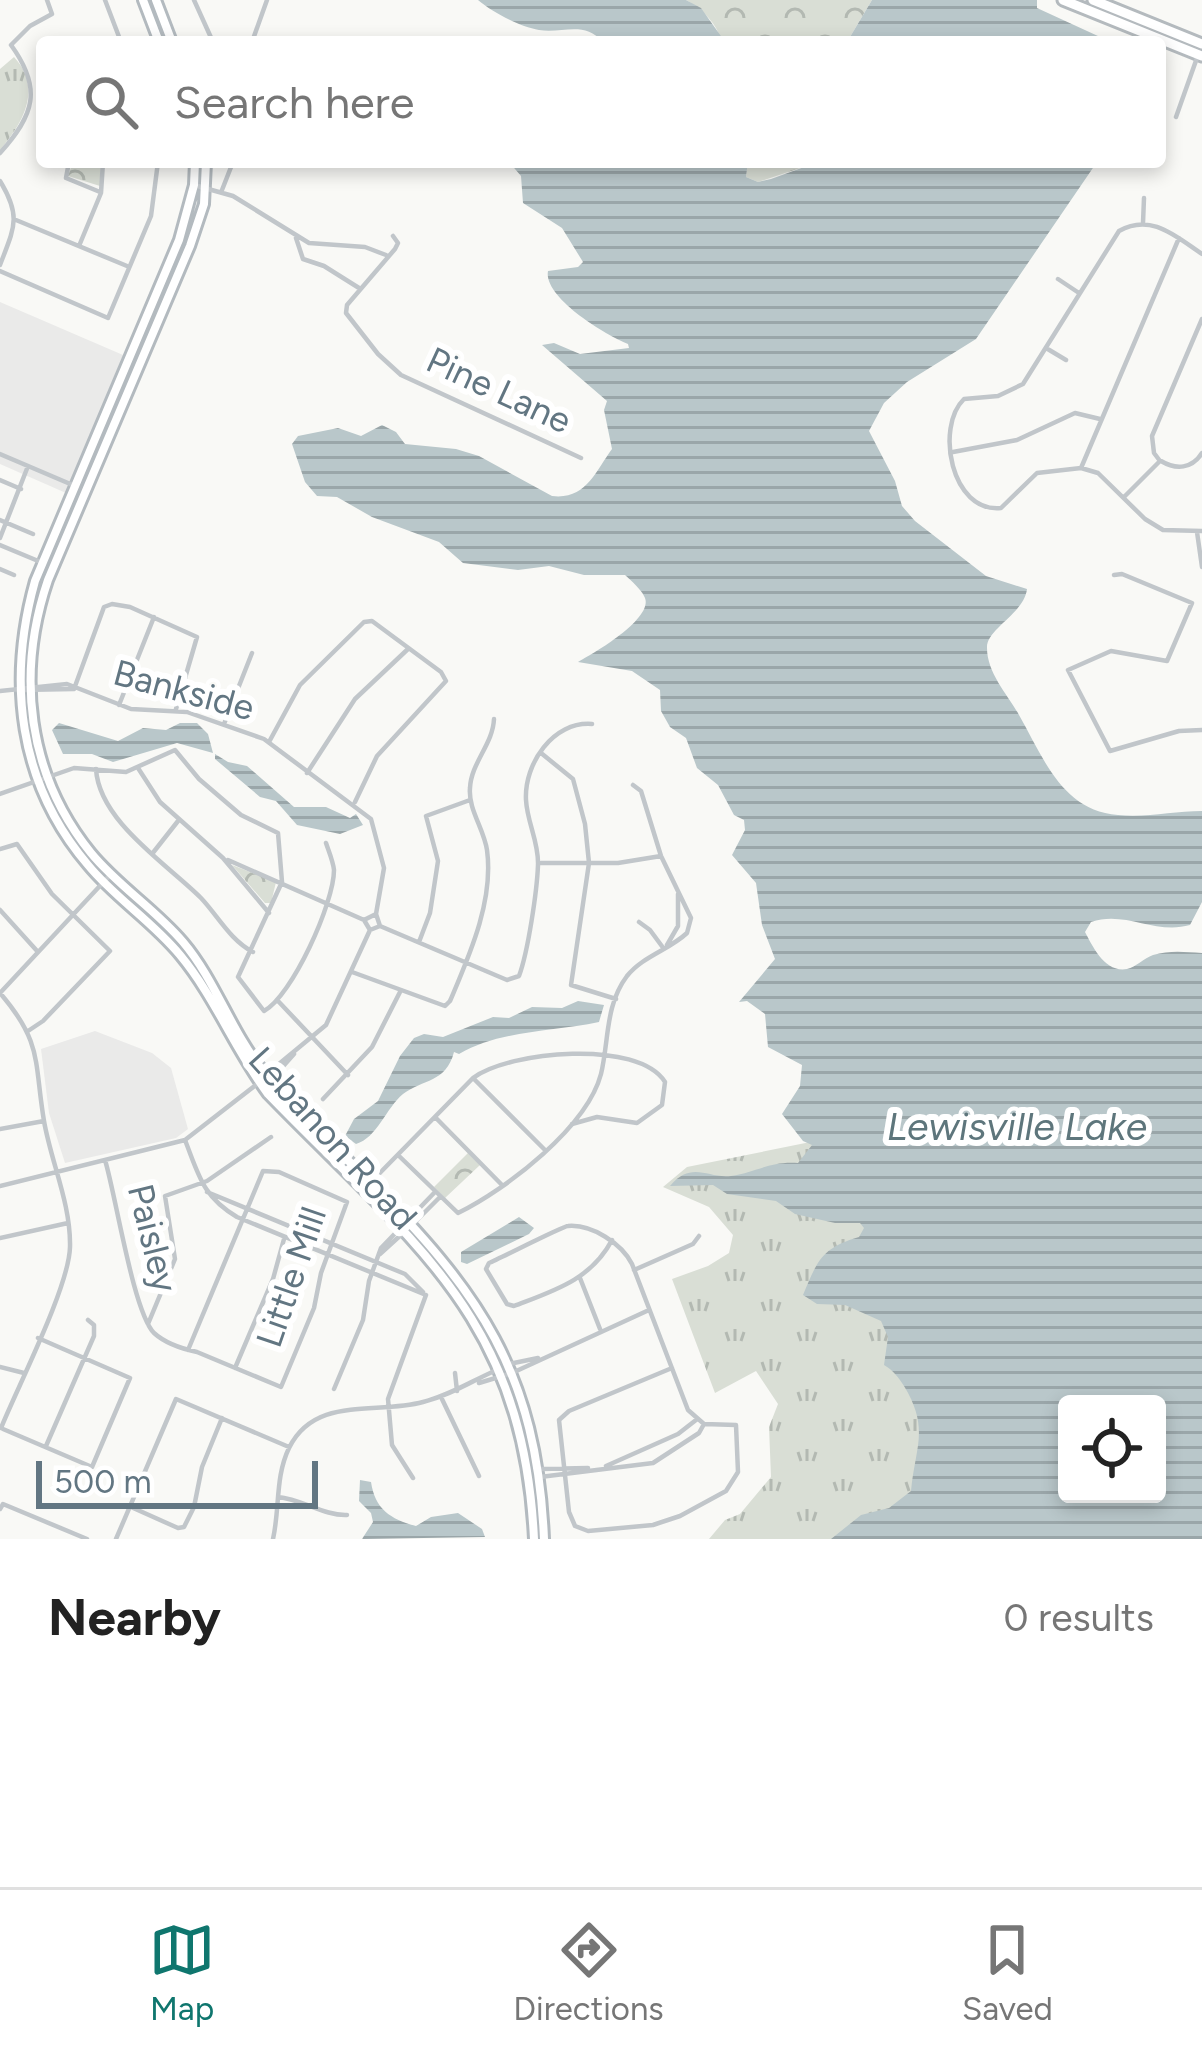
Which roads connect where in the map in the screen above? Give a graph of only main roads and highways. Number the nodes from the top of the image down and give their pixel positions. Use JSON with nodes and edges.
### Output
{"nodes":[{"id":1,"x":143,"y":0,"type":"edge"},
{"id":2,"x":156,"y":0,"type":"edge"},
{"id":3,"x":1063,"y":0,"type":"edge"},
{"id":4,"x":1094,"y":0,"type":"edge"},
{"id":5,"x":157,"y":36,"type":"edge"},
{"id":6,"x":170,"y":36,"type":"edge"},
{"id":7,"x":1159,"y":36,"type":"edge"},
{"id":8,"x":1166,"y":39,"type":"edge"},
{"id":9,"x":1201,"y":52,"type":"edge"},
{"id":10,"x":195,"y":168,"type":"edge"},
{"id":11,"x":206,"y":168,"type":"edge"},
{"id":12,"x":75,"y":486,"type":"junction"},
{"id":13,"x":86,"y":490,"type":"junction"},
{"id":14,"x":26,"y":689,"type":"junction"},
{"id":15,"x":263,"y":1079,"type":"junction"},
{"id":16,"x":405,"y":1226,"type":"junction"},
{"id":17,"x":506,"y":1370,"type":"junction"},
{"id":18,"x":534,"y":1539,"type":"edge"},
{"id":19,"x":544,"y":1539,"type":"edge"}],
"edges":[{"from":1,"to":5,"type":"main road"},
{"from":2,"to":6,"type":"main road"},
{"from":3,"to":7,"type":"main road"},
{"from":4,"to":9,"type":"main road"},
{"from":8,"to":9,"type":"main road"},
{"from":10,"to":12,"type":"main road","name":"Lebanon Road"},
{"from":11,"to":13,"type":"main road","name":"Lebanon Road"},
{"from":12,"to":13,"type":"main road"},
{"from":12,"to":14,"type":"main road","name":"Lebanon Road"},
{"from":13,"to":14,"type":"main road","name":"Lebanon Road"},
{"from":14,"to":15,"type":"main road","name":"Lebanon Road"},
{"from":15,"to":16,"type":"main road","name":"Lebanon Road"},
{"from":15,"to":16,"type":"main road","name":"Lebanon Road"},
{"from":16,"to":17,"type":"main road","name":"Lebanon Road"},
{"from":17,"to":18,"type":"main road","name":"Lebanon Road"},
{"from":17,"to":19,"type":"main road","name":"Lebanon Road"}]}
